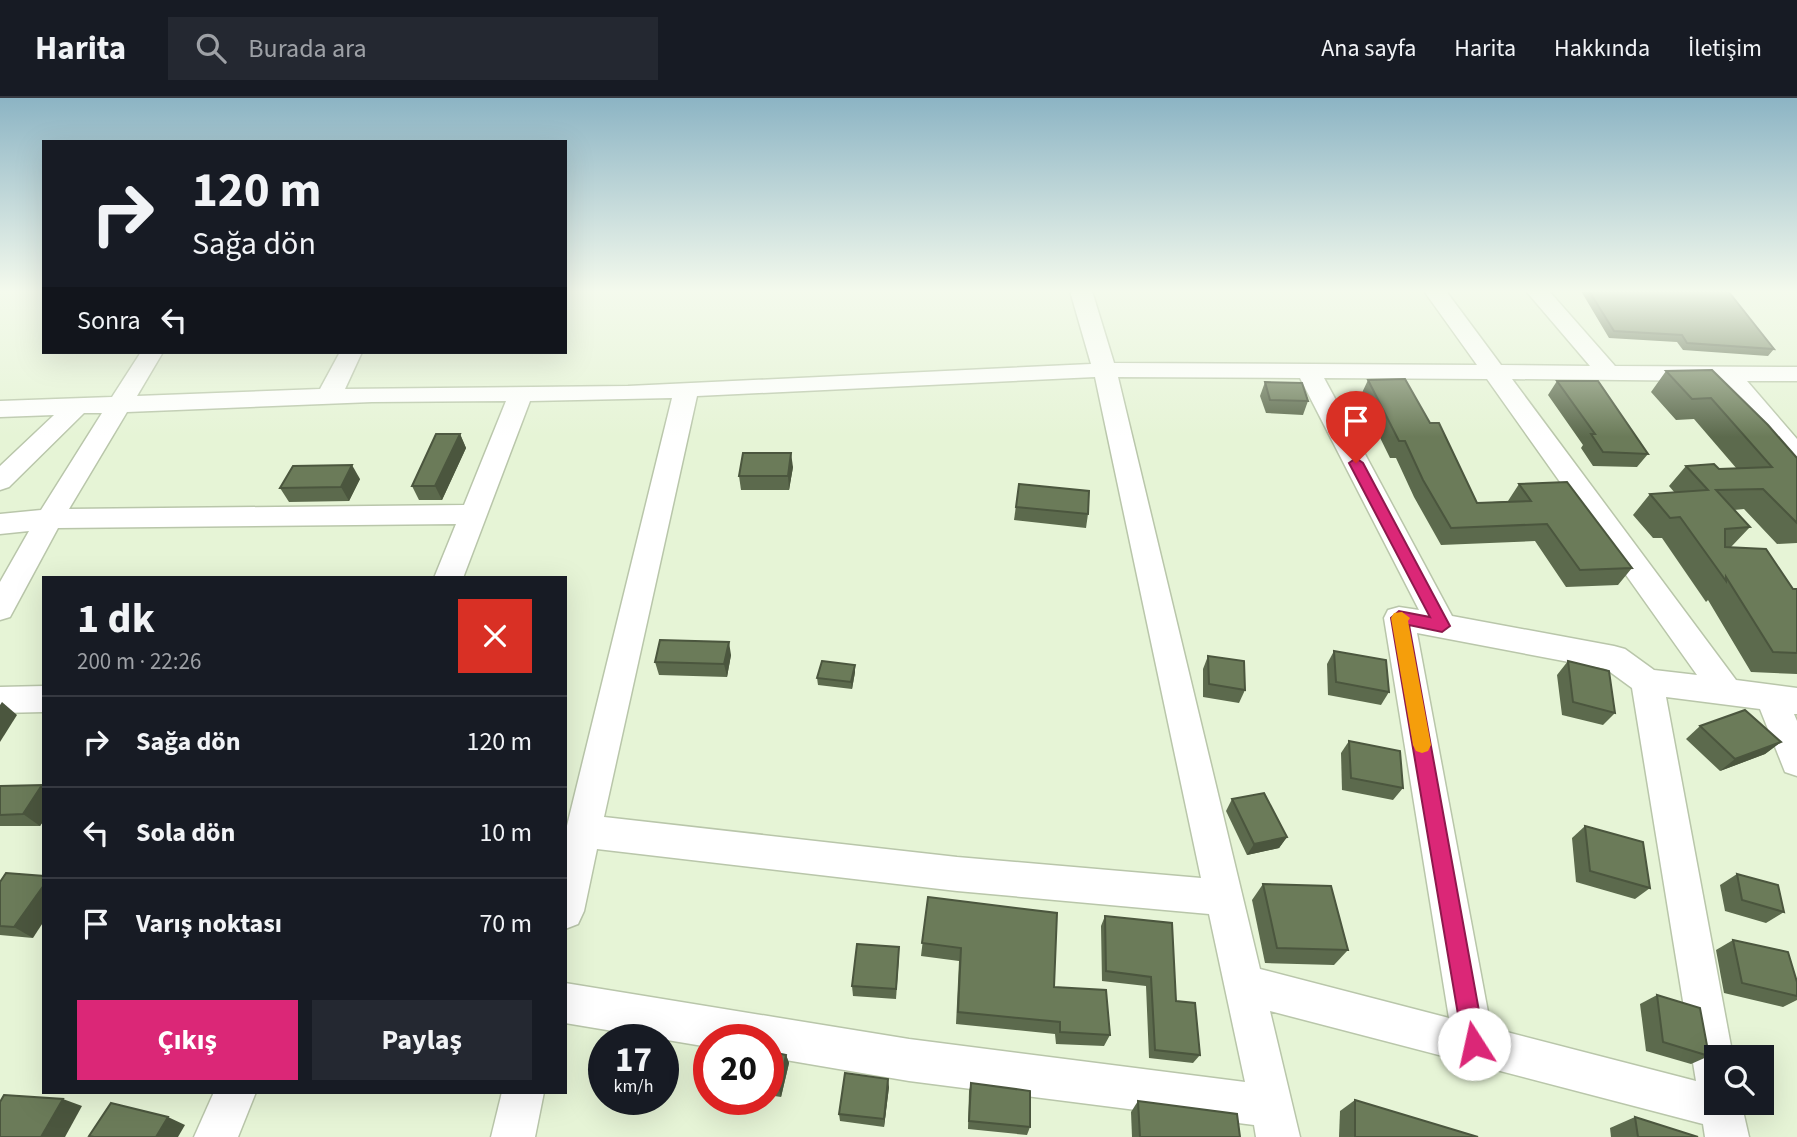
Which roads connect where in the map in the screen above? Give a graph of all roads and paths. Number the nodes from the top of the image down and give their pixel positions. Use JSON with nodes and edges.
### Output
{"nodes":[{"id":1,"x":1096,"y":339,"type":"edge"},
{"id":2,"x":1471,"y":339,"type":"edge"},
{"id":3,"x":1580,"y":339,"type":"edge"},
{"id":4,"x":151,"y":354,"type":"edge"},
{"id":5,"x":350,"y":354,"type":"edge"},
{"id":6,"x":1105,"y":370,"type":"junction"},
{"id":7,"x":1308,"y":371,"type":"junction"},
{"id":8,"x":1496,"y":373,"type":"junction"},
{"id":9,"x":1609,"y":373,"type":"junction"},
{"id":10,"x":1727,"y":373,"type":"junction"},
{"id":11,"x":1797,"y":374,"type":"edge"},
{"id":12,"x":686,"y":390,"type":"junction"},
{"id":13,"x":522,"y":392,"type":"junction"},
{"id":14,"x":329,"y":396,"type":"junction"},
{"id":15,"x":122,"y":404,"type":"junction"},
{"id":16,"x":76,"y":407,"type":"junction"},
{"id":17,"x":0,"y":409,"type":"edge"},
{"id":18,"x":1797,"y":455,"type":"edge"},
{"id":19,"x":0,"y":481,"type":"edge"},
{"id":20,"x":473,"y":514,"type":"junction"},
{"id":21,"x":49,"y":519,"type":"junction"},
{"id":22,"x":0,"y":524,"type":"edge"},
{"id":23,"x":448,"y":576,"type":"edge"},
{"id":24,"x":0,"y":610,"type":"edge"},
{"id":25,"x":1442,"y":626,"type":"junction"},
{"id":26,"x":1647,"y":682,"type":"junction"},
{"id":27,"x":1727,"y":693,"type":"junction"},
{"id":28,"x":42,"y":699,"type":"edge"},
{"id":29,"x":1784,"y":700,"type":"edge"},
{"id":30,"x":0,"y":701,"type":"edge"},
{"id":31,"x":1797,"y":762,"type":"edge"},
{"id":32,"x":584,"y":831,"type":"junction"},
{"id":33,"x":1224,"y":898,"type":"junction"},
{"id":34,"x":567,"y":903,"type":"edge"},
{"id":35,"x":1244,"y":985,"type":"junction"},
{"id":36,"x":567,"y":1003,"type":"edge"},
{"id":37,"x":1474,"y":1044,"type":"junction"},
{"id":38,"x":1710,"y":1045,"type":"edge"},
{"id":39,"x":233,"y":1094,"type":"edge"},
{"id":40,"x":523,"y":1094,"type":"edge"},
{"id":41,"x":1704,"y":1103,"type":"edge"},
{"id":42,"x":1275,"y":1121,"type":"edge"},
{"id":43,"x":216,"y":1137,"type":"edge"},
{"id":44,"x":513,"y":1137,"type":"edge"}],
"edges":[{"from":1,"to":6,"type":"street"},
{"from":2,"to":8,"type":"street"},
{"from":3,"to":9,"type":"street"},
{"from":4,"to":15,"type":"street"},
{"from":5,"to":14,"type":"street"},
{"from":6,"to":7,"type":"street"},
{"from":6,"to":12,"type":"street"},
{"from":6,"to":33,"type":"street"},
{"from":7,"to":8,"type":"street"},
{"from":7,"to":25,"type":"street"},
{"from":8,"to":9,"type":"street"},
{"from":8,"to":27,"type":"street"},
{"from":9,"to":10,"type":"street"},
{"from":10,"to":11,"type":"street"},
{"from":10,"to":18,"type":"street"},
{"from":12,"to":13,"type":"street"},
{"from":12,"to":32,"type":"street"},
{"from":13,"to":14,"type":"street"},
{"from":13,"to":20,"type":"street"},
{"from":14,"to":15,"type":"street"},
{"from":15,"to":16,"type":"street"},
{"from":15,"to":21,"type":"street"},
{"from":16,"to":17,"type":"street"},
{"from":16,"to":19,"type":"street"},
{"from":20,"to":21,"type":"street"},
{"from":20,"to":23,"type":"street"},
{"from":21,"to":22,"type":"street"},
{"from":21,"to":24,"type":"street"},
{"from":25,"to":26,"type":"street"},
{"from":25,"to":37,"type":"street"},
{"from":26,"to":27,"type":"street"},
{"from":26,"to":38,"type":"street"},
{"from":27,"to":29,"type":"street"},
{"from":28,"to":30,"type":"street"},
{"from":29,"to":31,"type":"street"},
{"from":32,"to":33,"type":"street"},
{"from":32,"to":34,"type":"street"},
{"from":33,"to":35,"type":"street"},
{"from":35,"to":37,"type":"street"},
{"from":35,"to":42,"type":"street"},
{"from":36,"to":42,"type":"street"},
{"from":37,"to":41,"type":"street"},
{"from":39,"to":43,"type":"street"},
{"from":40,"to":44,"type":"street"}]}
